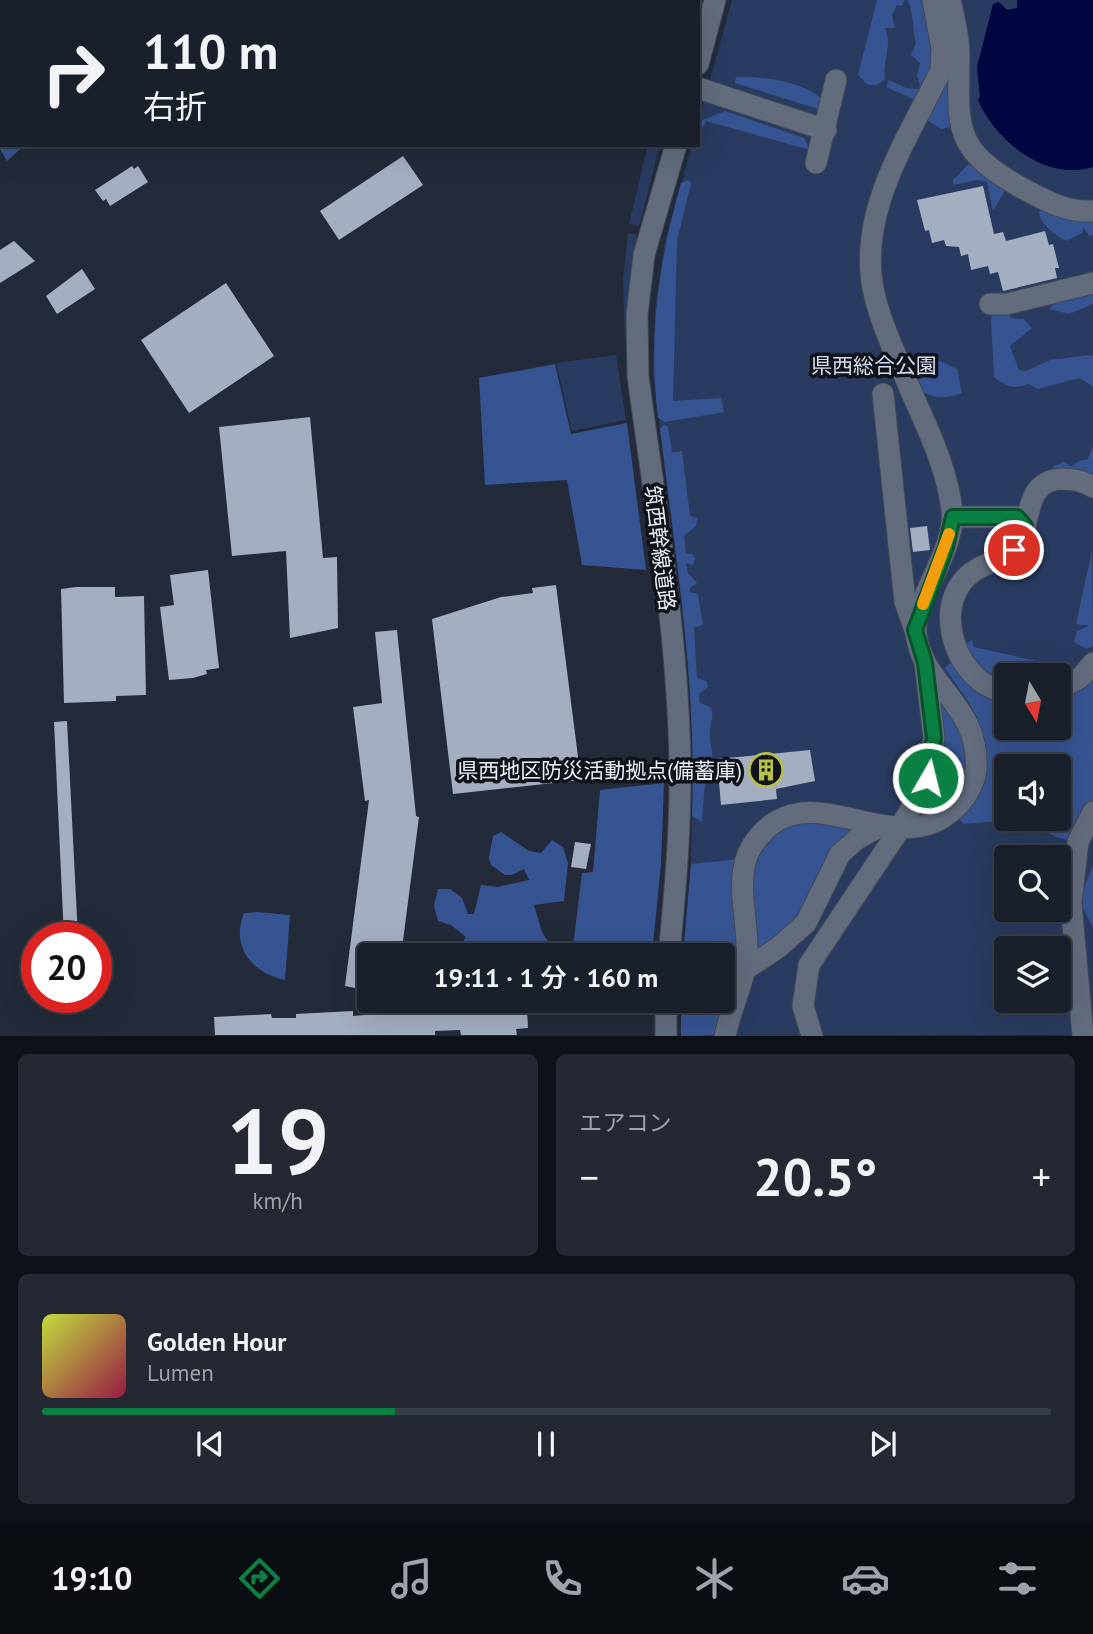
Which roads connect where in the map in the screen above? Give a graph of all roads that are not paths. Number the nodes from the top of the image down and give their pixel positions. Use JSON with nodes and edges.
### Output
{"nodes":[{"id":1,"x":715,"y":0,"type":"edge"},
{"id":2,"x":933,"y":0,"type":"edge"},
{"id":3,"x":950,"y":0,"type":"edge"},
{"id":4,"x":700,"y":56,"type":"edge"},
{"id":5,"x":835,"y":80,"type":"dead end"},
{"id":6,"x":700,"y":89,"type":"edge"},
{"id":7,"x":826,"y":130,"type":"junction"},
{"id":8,"x":675,"y":147,"type":"edge"},
{"id":9,"x":816,"y":163,"type":"dead end"},
{"id":10,"x":1093,"y":211,"type":"edge"},
{"id":11,"x":1093,"y":283,"type":"edge"},
{"id":12,"x":990,"y":304,"type":"dead end"},
{"id":13,"x":883,"y":394,"type":"dead end"},
{"id":14,"x":1093,"y":487,"type":"edge"},
{"id":15,"x":953,"y":517,"type":"junction"},
{"id":16,"x":1025,"y":526,"type":"junction"},
{"id":17,"x":915,"y":630,"type":"junction"},
{"id":18,"x":925,"y":663,"type":"junction"},
{"id":19,"x":1093,"y":663,"type":"edge"},
{"id":20,"x":1071,"y":682,"type":"edge"},
{"id":21,"x":994,"y":687,"type":"edge"},
{"id":22,"x":1093,"y":812,"type":"edge"},
{"id":23,"x":890,"y":828,"type":"junction"},
{"id":24,"x":1093,"y":855,"type":"edge"},
{"id":25,"x":1076,"y":877,"type":"junction"},
{"id":26,"x":669,"y":943,"type":"edge"},
{"id":27,"x":746,"y":969,"type":"junction"},
{"id":28,"x":666,"y":1013,"type":"edge"},
{"id":29,"x":1081,"y":1026,"type":"edge"},
{"id":30,"x":666,"y":1035,"type":"edge"},
{"id":31,"x":725,"y":1035,"type":"edge"},
{"id":32,"x":812,"y":1035,"type":"edge"},
{"id":33,"x":1066,"y":1035,"type":"edge"}],
"edges":[{"from":1,"to":4,"type":"street"},
{"from":2,"to":15,"type":"street"},
{"from":3,"to":10,"type":"street"},
{"from":5,"to":7,"type":"street"},
{"from":6,"to":7,"type":"street"},
{"from":7,"to":9,"type":"street"},
{"from":8,"to":26,"type":"street","name":"筑西幹線道路"},
{"from":11,"to":12,"type":"street"},
{"from":13,"to":17,"type":"street"},
{"from":14,"to":16,"type":"street"},
{"from":15,"to":16,"type":"street"},
{"from":15,"to":17,"type":"street"},
{"from":16,"to":21,"type":"street"},
{"from":17,"to":18,"type":"street"},
{"from":18,"to":23,"type":"street"},
{"from":18,"to":23,"type":"street"},
{"from":19,"to":20,"type":"street"},
{"from":22,"to":25,"type":"street"},
{"from":23,"to":27,"type":"street"},
{"from":23,"to":27,"type":"street"},
{"from":23,"to":32,"type":"street"},
{"from":24,"to":25,"type":"street"},
{"from":25,"to":29,"type":"street"},
{"from":27,"to":31,"type":"street"},
{"from":28,"to":30,"type":"street"},
{"from":29,"to":33,"type":"street"}]}
